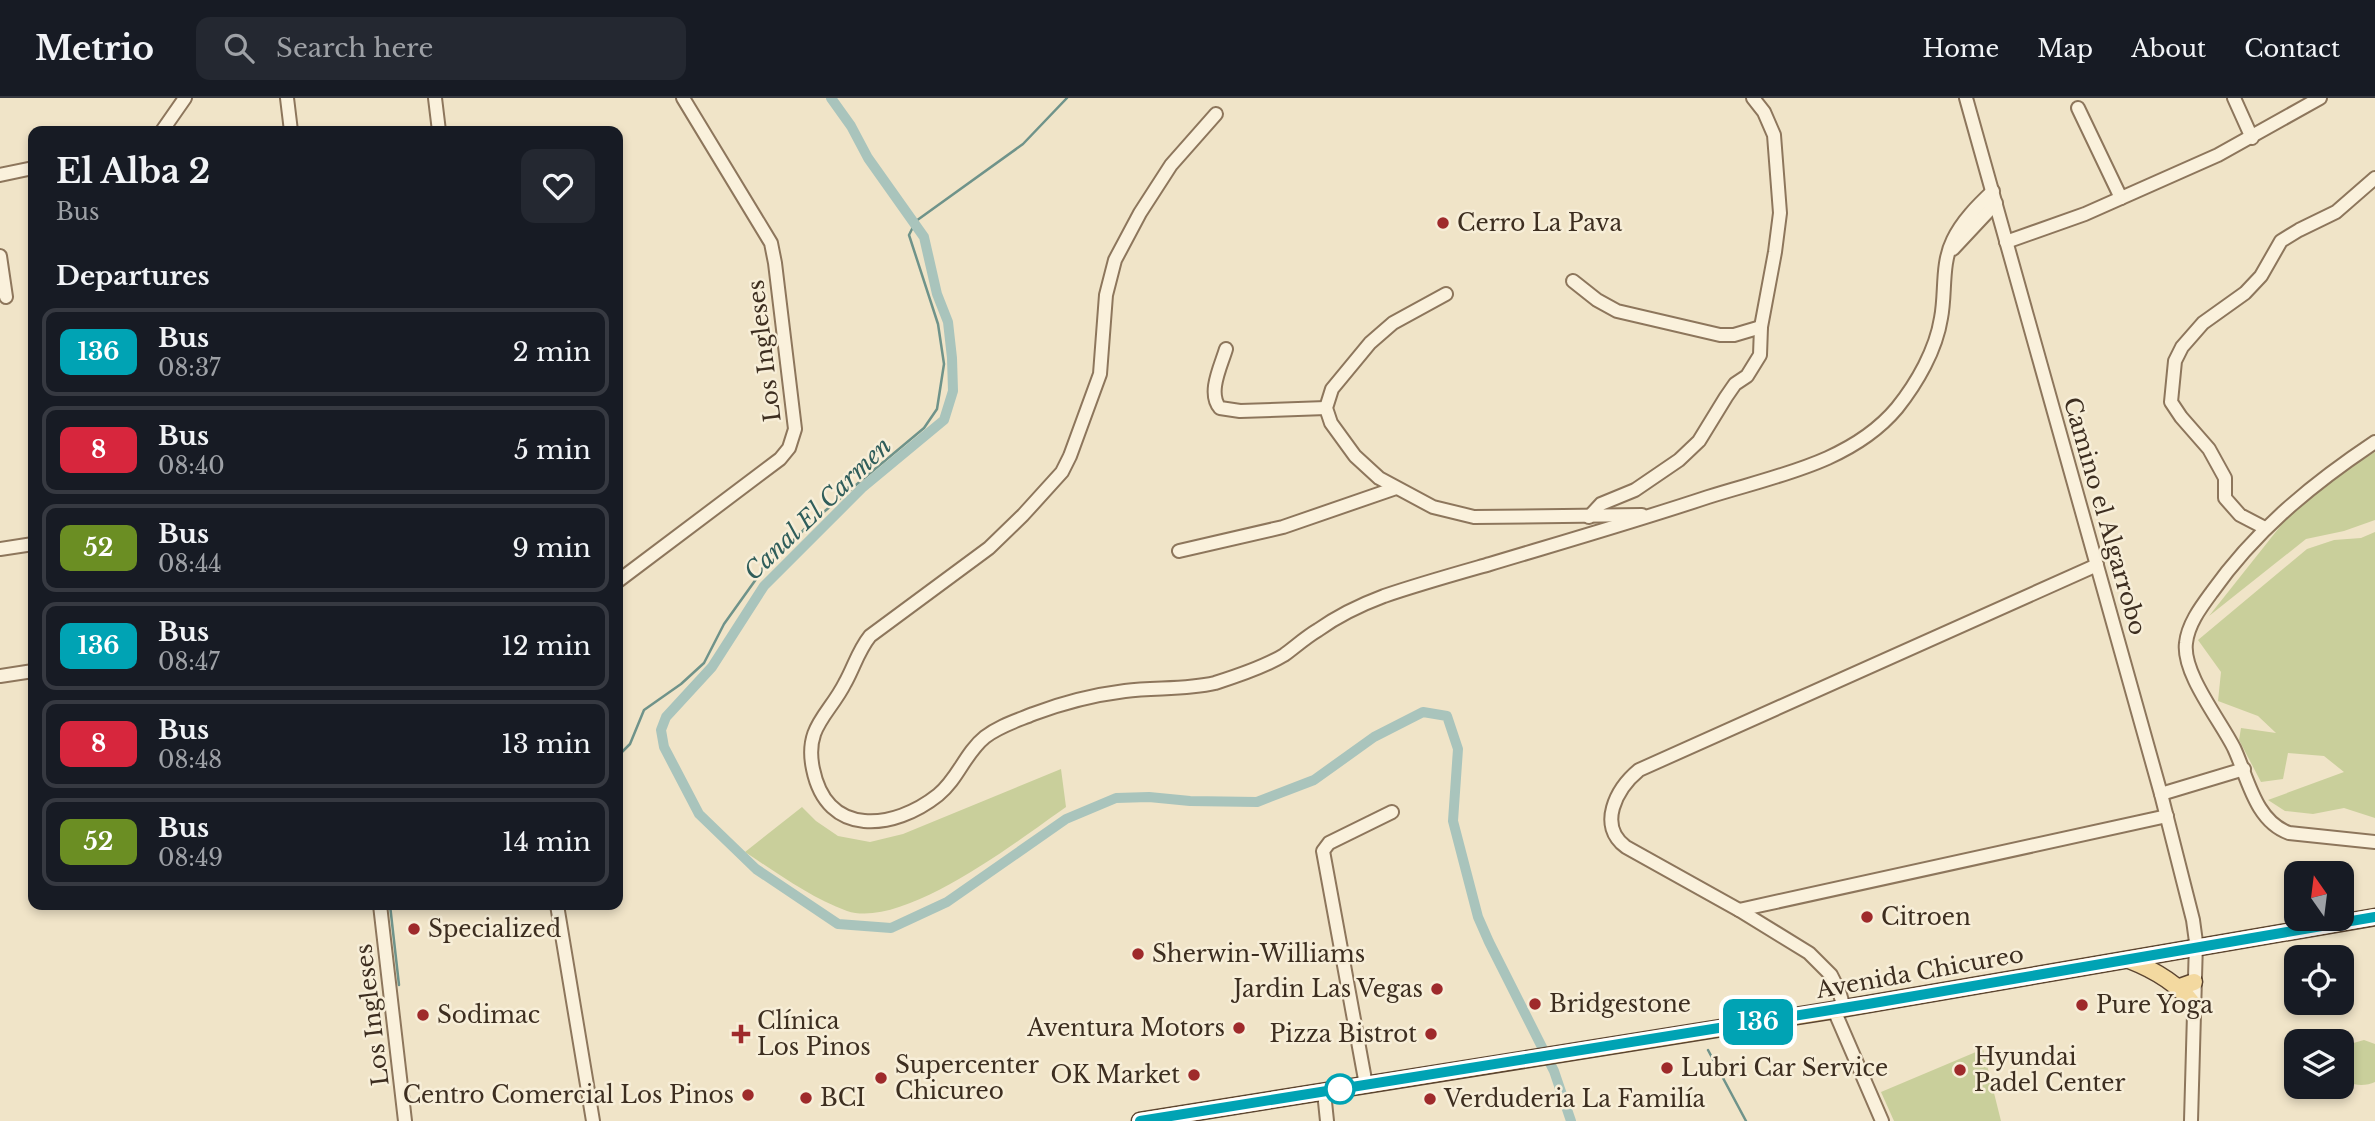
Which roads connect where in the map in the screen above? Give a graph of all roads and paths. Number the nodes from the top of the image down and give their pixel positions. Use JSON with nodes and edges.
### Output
{"nodes":[{"id":1,"x":185,"y":98,"type":"edge"},
{"id":2,"x":287,"y":98,"type":"edge"},
{"id":3,"x":435,"y":98,"type":"edge"},
{"id":4,"x":683,"y":98,"type":"edge"},
{"id":5,"x":1753,"y":98,"type":"edge"},
{"id":6,"x":1966,"y":98,"type":"edge"},
{"id":7,"x":2234,"y":98,"type":"edge"},
{"id":8,"x":2320,"y":98,"type":"edge"},
{"id":9,"x":2078,"y":108,"type":"dead end"},
{"id":10,"x":1216,"y":114,"type":"dead end"},
{"id":11,"x":165,"y":126,"type":"edge"},
{"id":12,"x":290,"y":126,"type":"edge"},
{"id":13,"x":438,"y":126,"type":"edge"},
{"id":14,"x":2252,"y":138,"type":"junction"},
{"id":15,"x":28,"y":169,"type":"edge"},
{"id":16,"x":0,"y":174,"type":"edge"},
{"id":17,"x":2375,"y":178,"type":"edge"},
{"id":18,"x":1994,"y":197,"type":"junction"},
{"id":19,"x":2120,"y":198,"type":"junction"},
{"id":20,"x":2006,"y":242,"type":"junction"},
{"id":21,"x":0,"y":256,"type":"edge"},
{"id":22,"x":1573,"y":281,"type":"dead end"},
{"id":23,"x":1446,"y":294,"type":"dead end"},
{"id":24,"x":6,"y":297,"type":"dead end"},
{"id":25,"x":1760,"y":327,"type":"junction"},
{"id":26,"x":1226,"y":349,"type":"dead end"},
{"id":27,"x":1326,"y":408,"type":"junction"},
{"id":28,"x":2375,"y":442,"type":"edge"},
{"id":29,"x":1396,"y":488,"type":"junction"},
{"id":30,"x":1660,"y":514,"type":"junction"},
{"id":31,"x":1589,"y":517,"type":"junction"},
{"id":32,"x":2265,"y":528,"type":"junction"},
{"id":33,"x":28,"y":545,"type":"edge"},
{"id":34,"x":0,"y":549,"type":"edge"},
{"id":35,"x":1180,"y":551,"type":"dead end"},
{"id":36,"x":2097,"y":565,"type":"junction"},
{"id":37,"x":623,"y":577,"type":"edge"},
{"id":38,"x":28,"y":672,"type":"edge"},
{"id":39,"x":0,"y":676,"type":"edge"},
{"id":40,"x":2244,"y":769,"type":"junction"},
{"id":41,"x":2161,"y":794,"type":"junction"},
{"id":42,"x":1392,"y":812,"type":"dead end"},
{"id":43,"x":2167,"y":816,"type":"junction"},
{"id":44,"x":2375,"y":842,"type":"edge"},
{"id":45,"x":381,"y":910,"type":"edge"},
{"id":46,"x":559,"y":910,"type":"edge"},
{"id":47,"x":1739,"y":910,"type":"junction"},
{"id":48,"x":2375,"y":917,"type":"edge"},
{"id":49,"x":2195,"y":947,"type":"junction"},
{"id":50,"x":2129,"y":960,"type":"junction"},
{"id":51,"x":2194,"y":982,"type":"junction"},
{"id":52,"x":2177,"y":988,"type":"junction"},
{"id":53,"x":2193,"y":1004,"type":"junction"},
{"id":54,"x":1839,"y":1009,"type":"junction"},
{"id":55,"x":1366,"y":1085,"type":"junction"},
{"id":56,"x":1324,"y":1092,"type":"junction"},
{"id":57,"x":405,"y":1121,"type":"edge"},
{"id":58,"x":593,"y":1121,"type":"edge"},
{"id":59,"x":1140,"y":1121,"type":"edge"},
{"id":60,"x":1328,"y":1121,"type":"edge"},
{"id":61,"x":1882,"y":1121,"type":"edge"},
{"id":62,"x":2191,"y":1121,"type":"edge"}],
"edges":[{"from":1,"to":11,"type":"street"},
{"from":2,"to":12,"type":"street"},
{"from":3,"to":13,"type":"street"},
{"from":4,"to":37,"type":"street","name":"Los Ingleses"},
{"from":5,"to":25,"type":"street"},
{"from":6,"to":18,"type":"street","name":"Camino el Algarrobo"},
{"from":7,"to":14,"type":"street"},
{"from":8,"to":14,"type":"street"},
{"from":9,"to":19,"type":"street"},
{"from":10,"to":30,"type":"street"},
{"from":14,"to":19,"type":"street"},
{"from":15,"to":16,"type":"street"},
{"from":17,"to":32,"type":"street"},
{"from":18,"to":20,"type":"street","name":"Camino el Algarrobo"},
{"from":18,"to":30,"type":"street"},
{"from":19,"to":20,"type":"street"},
{"from":20,"to":36,"type":"street","name":"Camino el Algarrobo"},
{"from":21,"to":24,"type":"street"},
{"from":22,"to":25,"type":"street"},
{"from":23,"to":27,"type":"street"},
{"from":25,"to":31,"type":"street"},
{"from":26,"to":27,"type":"street"},
{"from":27,"to":29,"type":"street"},
{"from":28,"to":32,"type":"street"},
{"from":29,"to":31,"type":"street"},
{"from":29,"to":35,"type":"street"},
{"from":30,"to":31,"type":"street"},
{"from":32,"to":40,"type":"street"},
{"from":33,"to":34,"type":"street"},
{"from":36,"to":41,"type":"street","name":"Camino el Algarrobo"},
{"from":36,"to":47,"type":"street"},
{"from":38,"to":39,"type":"street"},
{"from":40,"to":41,"type":"street"},
{"from":40,"to":44,"type":"street"},
{"from":41,"to":43,"type":"street","name":"Camino el Algarrobo"},
{"from":42,"to":55,"type":"street"},
{"from":43,"to":47,"type":"street"},
{"from":43,"to":49,"type":"street","name":"Camino el Algarrobo"},
{"from":45,"to":57,"type":"street","name":"Los Ingleses"},
{"from":46,"to":58,"type":"street"},
{"from":47,"to":54,"type":"street"},
{"from":48,"to":49,"type":"main road","name":"Avenida Chicureo"},
{"from":49,"to":50,"type":"main road","name":"Avenida Chicureo"},
{"from":49,"to":51,"type":"street","name":"Camino el Algarrobo"},
{"from":50,"to":52,"type":"main road"},
{"from":50,"to":54,"type":"main road","name":"Avenida Chicureo"},
{"from":51,"to":52,"type":"main road"},
{"from":51,"to":53,"type":"street","name":"Camino el Algarrobo"},
{"from":52,"to":53,"type":"main road"},
{"from":53,"to":62,"type":"street","name":"Camino el Algarrobo"},
{"from":54,"to":55,"type":"main road","name":"Avenida Chicureo"},
{"from":54,"to":61,"type":"street"},
{"from":55,"to":56,"type":"main road","name":"Avenida Chicureo"},
{"from":56,"to":59,"type":"main road","name":"Avenida Chicureo"},
{"from":56,"to":60,"type":"street"}]}
